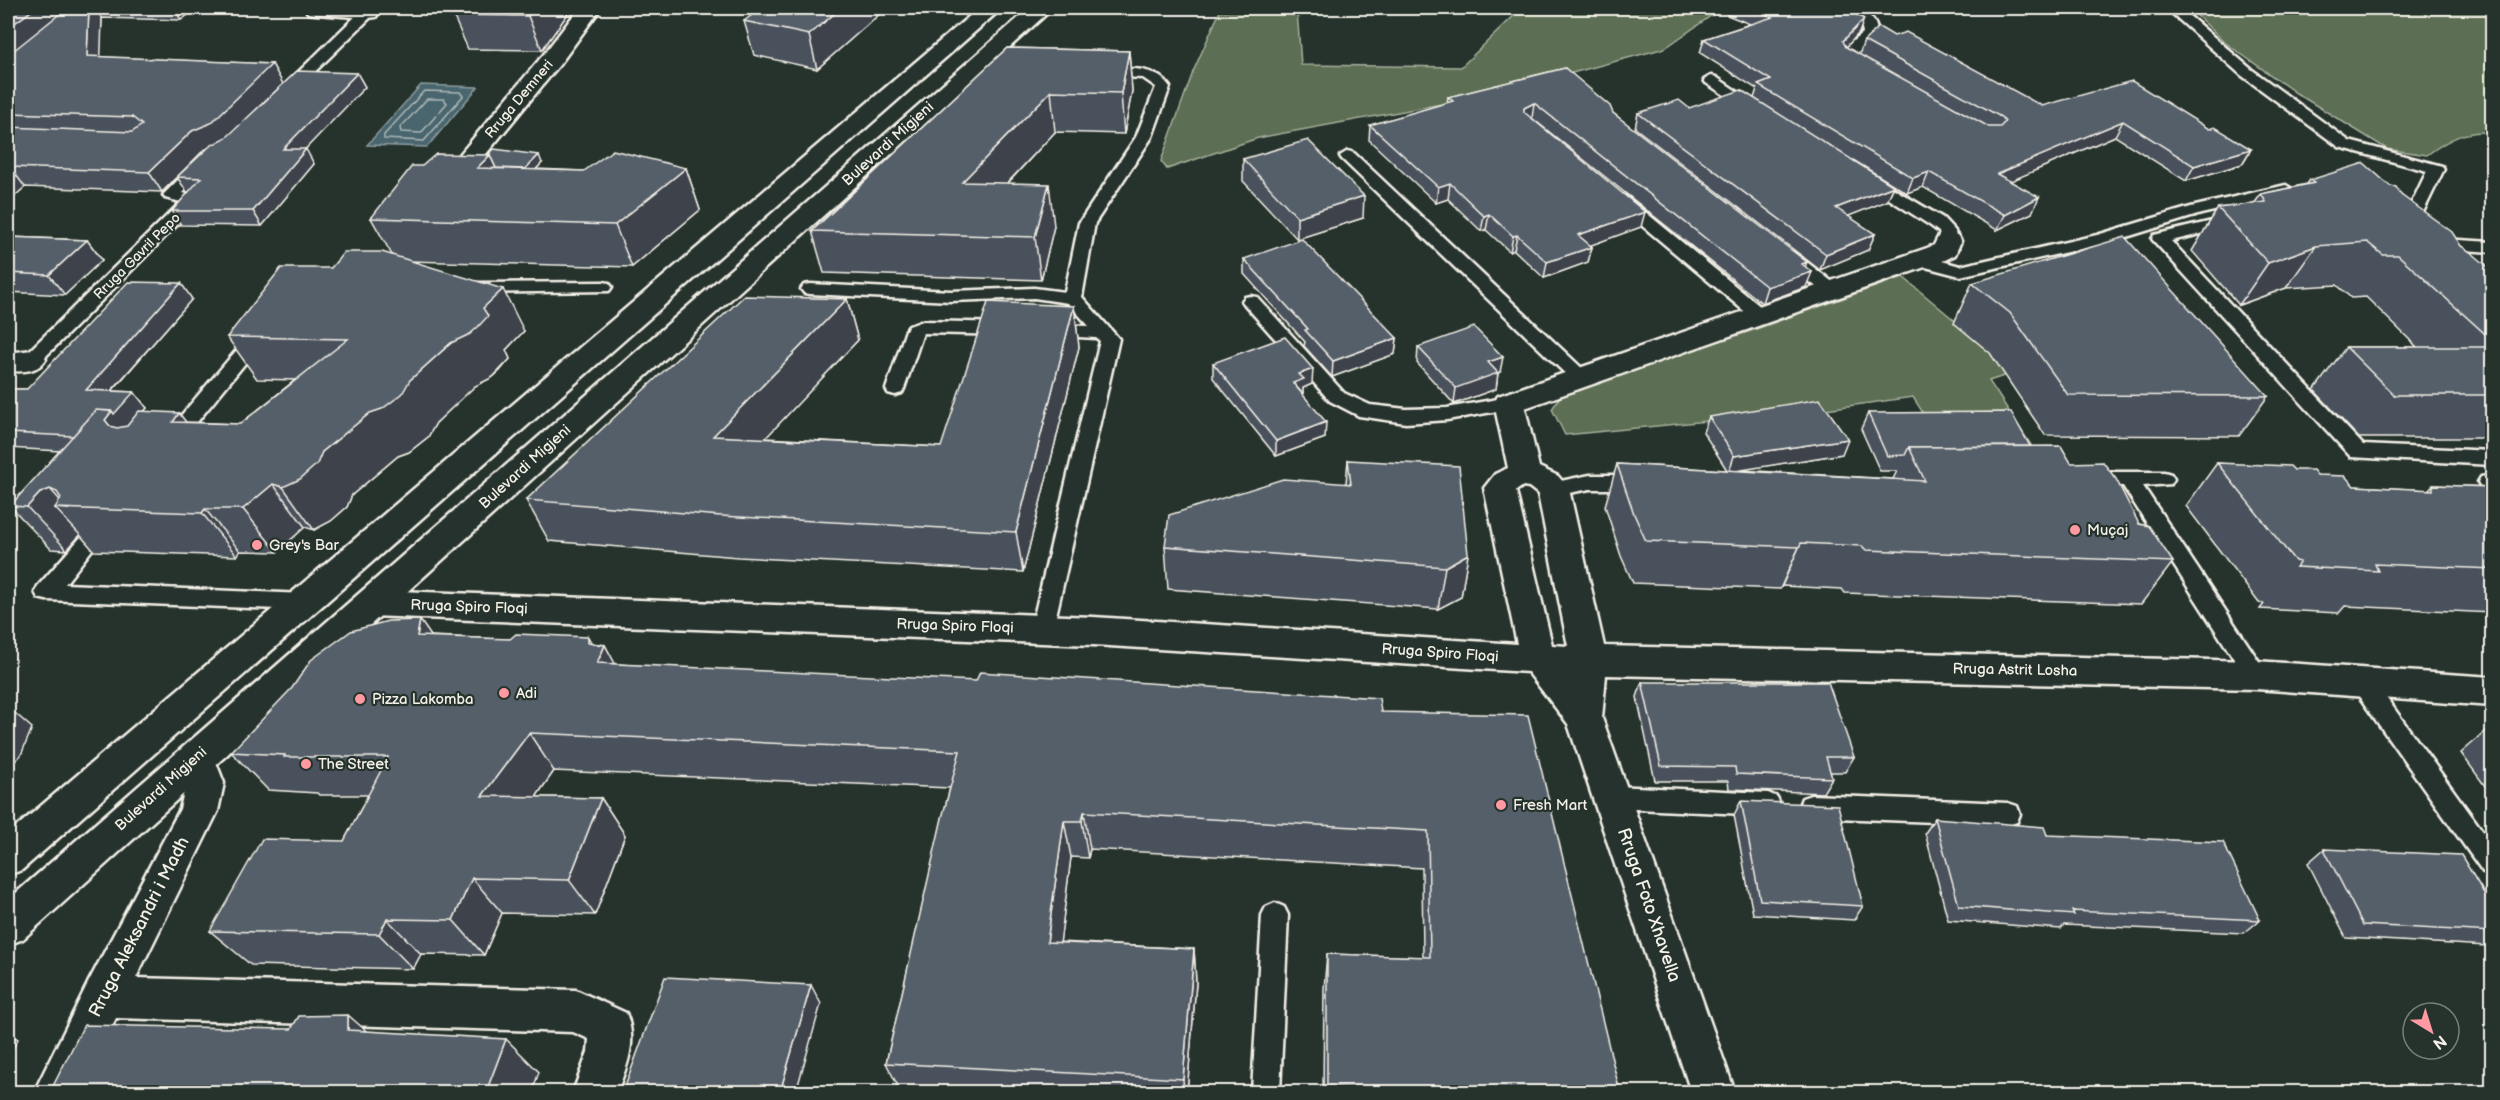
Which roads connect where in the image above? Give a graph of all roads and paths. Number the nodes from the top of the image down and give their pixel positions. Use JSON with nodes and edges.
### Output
{"nodes":[{"id":1,"x":316,"y":8,"type":"edge"},
{"id":2,"x":590,"y":8,"type":"edge"},
{"id":3,"x":992,"y":8,"type":"edge"},
{"id":4,"x":1042,"y":8,"type":"edge"},
{"id":5,"x":1846,"y":8,"type":"edge"},
{"id":6,"x":2172,"y":8,"type":"edge"},
{"id":7,"x":368,"y":12,"type":"joint"},
{"id":8,"x":1090,"y":72,"type":"edge"},
{"id":9,"x":1875,"y":74,"type":"edge"},
{"id":10,"x":1711,"y":80,"type":"dead end"},
{"id":11,"x":278,"y":100,"type":"edge"},
{"id":12,"x":1770,"y":117,"type":"edge"},
{"id":13,"x":212,"y":155,"type":"edge"},
{"id":14,"x":1348,"y":156,"type":"dead end"},
{"id":15,"x":1849,"y":167,"type":"edge"},
{"id":16,"x":1604,"y":186,"type":"edge"},
{"id":17,"x":2298,"y":187,"type":"edge"},
{"id":18,"x":469,"y":188,"type":"edge"},
{"id":19,"x":438,"y":190,"type":"joint"},
{"id":20,"x":2289,"y":207,"type":"edge"},
{"id":21,"x":2400,"y":220,"type":"joint"},
{"id":22,"x":1948,"y":241,"type":"joint"},
{"id":23,"x":2442,"y":244,"type":"junction"},
{"id":24,"x":1777,"y":247,"type":"edge"},
{"id":25,"x":2493,"y":247,"type":"edge"},
{"id":26,"x":1920,"y":260,"type":"junction"},
{"id":27,"x":2467,"y":267,"type":"edge"},
{"id":28,"x":603,"y":287,"type":"dead end"},
{"id":29,"x":453,"y":288,"type":"edge"},
{"id":30,"x":810,"y":289,"type":"dead end"},
{"id":31,"x":1833,"y":291,"type":"junction"},
{"id":32,"x":1073,"y":298,"type":"junction"},
{"id":33,"x":1251,"y":302,"type":"dead end"},
{"id":34,"x":1761,"y":316,"type":"junction"},
{"id":35,"x":267,"y":325,"type":"edge"},
{"id":36,"x":1107,"y":336,"type":"junction"},
{"id":37,"x":20,"y":361,"type":"edge"},
{"id":38,"x":1580,"y":377,"type":"junction"},
{"id":39,"x":895,"y":389,"type":"dead end"},
{"id":40,"x":1509,"y":403,"type":"junction"},
{"id":41,"x":159,"y":456,"type":"edge"},
{"id":42,"x":2493,"y":458,"type":"edge"},
{"id":43,"x":2069,"y":479,"type":"edge"},
{"id":44,"x":2164,"y":479,"type":"dead end"},
{"id":45,"x":2129,"y":480,"type":"junction"},
{"id":46,"x":1539,"y":482,"type":"junction"},
{"id":47,"x":1660,"y":482,"type":"edge"},
{"id":48,"x":88,"y":542,"type":"edge"},
{"id":49,"x":304,"y":602,"type":"junction"},
{"id":50,"x":371,"y":603,"type":"junction"},
{"id":51,"x":1042,"y":629,"type":"junction"},
{"id":52,"x":1538,"y":659,"type":"junction"},
{"id":53,"x":1590,"y":660,"type":"junction"},
{"id":54,"x":2256,"y":675,"type":"junction"},
{"id":55,"x":2364,"y":685,"type":"junction"},
{"id":56,"x":2493,"y":692,"type":"edge"},
{"id":57,"x":1584,"y":718,"type":"junction"},
{"id":58,"x":197,"y":758,"type":"junction"},
{"id":59,"x":1613,"y":797,"type":"junction"},
{"id":60,"x":2008,"y":814,"type":"dead end"},
{"id":61,"x":8,"y":858,"type":"edge"},
{"id":62,"x":2493,"y":864,"type":"edge"},
{"id":63,"x":1275,"y":915,"type":"dead end"},
{"id":64,"x":8,"y":926,"type":"edge"},
{"id":65,"x":103,"y":997,"type":"junction"},
{"id":66,"x":56,"y":1092,"type":"edge"},
{"id":67,"x":595,"y":1092,"type":"edge"},
{"id":68,"x":1266,"y":1092,"type":"edge"},
{"id":69,"x":1713,"y":1092,"type":"edge"}],
"edges":[{"from":1,"to":7,"type":"street"},
{"from":2,"to":19,"type":"street","name":"Rruga Demneri"},
{"from":3,"to":49,"type":"street"},
{"from":4,"to":50,"type":"street","name":"Bulevardi Migjeni"},
{"from":5,"to":9,"type":"lane"},
{"from":6,"to":21,"type":"lane"},
{"from":7,"to":11,"type":"lane"},
{"from":8,"to":32,"type":"lane"},
{"from":10,"to":12,"type":"lane"},
{"from":13,"to":37,"type":"lane","name":"Rruga Gavril Pepo"},
{"from":14,"to":38,"type":"lane"},
{"from":15,"to":22,"type":"lane"},
{"from":16,"to":34,"type":"lane"},
{"from":17,"to":26,"type":"lane"},
{"from":18,"to":19,"type":"lane"},
{"from":20,"to":42,"type":"lane"},
{"from":21,"to":23,"type":"street"},
{"from":22,"to":26,"type":"street"},
{"from":23,"to":25,"type":"lane"},
{"from":23,"to":27,"type":"street"},
{"from":24,"to":31,"type":"lane"},
{"from":26,"to":31,"type":"street"},
{"from":28,"to":29,"type":"lane"},
{"from":30,"to":32,"type":"lane"},
{"from":31,"to":34,"type":"street"},
{"from":32,"to":36,"type":"lane"},
{"from":33,"to":40,"type":"lane"},
{"from":34,"to":38,"type":"street"},
{"from":35,"to":41,"type":"lane"},
{"from":36,"to":39,"type":"lane"},
{"from":36,"to":51,"type":"lane"},
{"from":38,"to":40,"type":"street"},
{"from":40,"to":46,"type":"street"},
{"from":43,"to":45,"type":"lane"},
{"from":44,"to":45,"type":"lane"},
{"from":45,"to":54,"type":"lane"},
{"from":46,"to":47,"type":"lane"},
{"from":46,"to":52,"type":"street"},
{"from":46,"to":53,"type":"street"},
{"from":48,"to":49,"type":"lane"},
{"from":49,"to":61,"type":"street"},
{"from":50,"to":51,"type":"street","name":"Rruga Spiro Floqi"},
{"from":50,"to":58,"type":"street","name":"Bulevardi Migjeni"},
{"from":51,"to":52,"type":"street","name":"Rruga Spiro Floqi"},
{"from":52,"to":53,"type":"street","name":"Rruga Astrit Losha"},
{"from":52,"to":57,"type":"street"},
{"from":53,"to":54,"type":"street","name":"Rruga Astrit Losha"},
{"from":53,"to":57,"type":"street"},
{"from":54,"to":55,"type":"street","name":"Rruga Astrit Losha"},
{"from":55,"to":56,"type":"street","name":"Rruga Astrit Losha"},
{"from":55,"to":62,"type":"lane"},
{"from":57,"to":59,"type":"street","name":"Rruga Foto Xhavella"},
{"from":58,"to":64,"type":"street","name":"Bulevardi Migjeni"},
{"from":58,"to":65,"type":"street","name":"Rruga Aleksandri i Madh"},
{"from":59,"to":60,"type":"lane"},
{"from":59,"to":69,"type":"street","name":"Rruga Foto Xhavella"},
{"from":63,"to":68,"type":"lane"},
{"from":65,"to":66,"type":"street","name":"Rruga Aleksandri i Madh"},
{"from":65,"to":67,"type":"street"}]}
